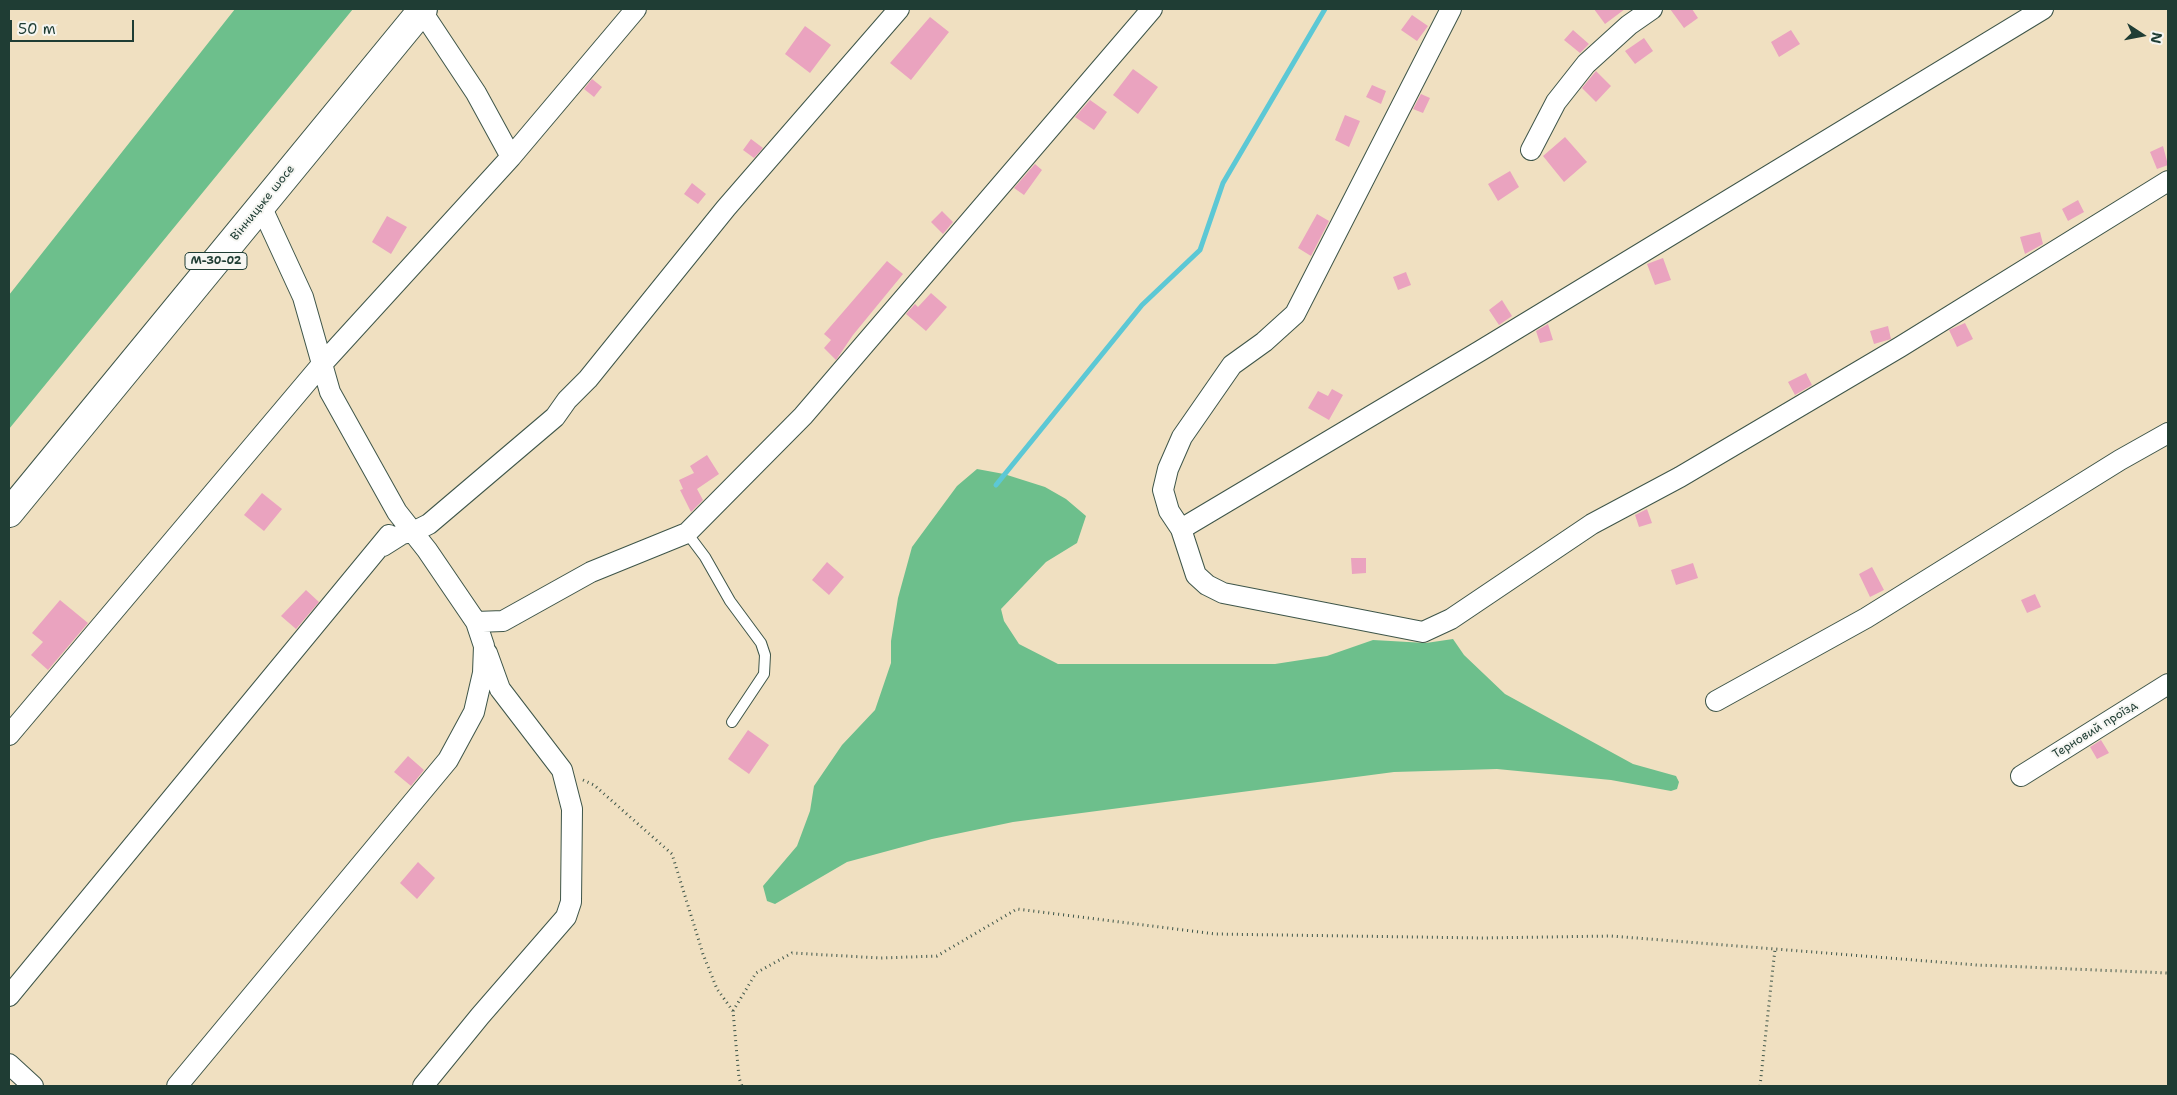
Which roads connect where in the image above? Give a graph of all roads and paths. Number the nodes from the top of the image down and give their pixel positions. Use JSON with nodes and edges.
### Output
{"nodes":[{"id":1,"x":422,"y":9,"type":"edge"},
{"id":2,"x":636,"y":9,"type":"edge"},
{"id":3,"x":899,"y":9,"type":"edge"},
{"id":4,"x":1152,"y":9,"type":"edge"},
{"id":5,"x":1451,"y":9,"type":"edge"},
{"id":6,"x":1652,"y":9,"type":"edge"},
{"id":7,"x":2043,"y":9,"type":"edge"},
{"id":8,"x":1531,"y":150,"type":"dead end"},
{"id":9,"x":512,"y":157,"type":"junction"},
{"id":10,"x":2168,"y":181,"type":"edge"},
{"id":11,"x":260,"y":206,"type":"junction"},
{"id":12,"x":323,"y":363,"type":"junction"},
{"id":13,"x":2168,"y":433,"type":"edge"},
{"id":14,"x":397,"y":512,"type":"junction"},
{"id":15,"x":9,"y":513,"type":"edge"},
{"id":16,"x":1180,"y":529,"type":"junction"},
{"id":17,"x":413,"y":532,"type":"junction"},
{"id":18,"x":687,"y":533,"type":"junction"},
{"id":19,"x":383,"y":546,"type":"junction"},
{"id":20,"x":476,"y":622,"type":"junction"},
{"id":21,"x":484,"y":646,"type":"junction"},
{"id":22,"x":2168,"y":684,"type":"edge"},
{"id":23,"x":1716,"y":701,"type":"dead end"},
{"id":24,"x":732,"y":722,"type":"dead end"},
{"id":25,"x":9,"y":736,"type":"edge"},
{"id":26,"x":562,"y":770,"type":"junction"},
{"id":27,"x":2021,"y":776,"type":"dead end"},
{"id":28,"x":1775,"y":949,"type":"junction"},
{"id":29,"x":2168,"y":973,"type":"edge"},
{"id":30,"x":9,"y":996,"type":"edge"},
{"id":31,"x":733,"y":1011,"type":"junction"},
{"id":32,"x":9,"y":1064,"type":"edge"},
{"id":33,"x":33,"y":1086,"type":"edge"},
{"id":34,"x":177,"y":1086,"type":"edge"},
{"id":35,"x":423,"y":1086,"type":"edge"},
{"id":36,"x":742,"y":1086,"type":"edge"},
{"id":37,"x":1760,"y":1086,"type":"edge"}],
"edges":[{"from":1,"to":9,"type":"street"},
{"from":1,"to":11,"type":"main road","name":"Вінницьке шосе","number":"М-30-02"},
{"from":2,"to":9,"type":"street"},
{"from":3,"to":17,"type":"street"},
{"from":4,"to":18,"type":"street"},
{"from":5,"to":16,"type":"street"},
{"from":6,"to":8,"type":"street"},
{"from":7,"to":16,"type":"street"},
{"from":9,"to":12,"type":"street"},
{"from":10,"to":16,"type":"street"},
{"from":11,"to":12,"type":"street"},
{"from":11,"to":15,"type":"main road","name":"Вінницьке шосе","number":"М-30-02"},
{"from":12,"to":14,"type":"street"},
{"from":12,"to":25,"type":"street"},
{"from":13,"to":23,"type":"street"},
{"from":14,"to":17,"type":"street"},
{"from":14,"to":19,"type":"street"},
{"from":17,"to":19,"type":"street"},
{"from":17,"to":20,"type":"street"},
{"from":18,"to":20,"type":"street"},
{"from":18,"to":24,"type":"lane"},
{"from":19,"to":30,"type":"street"},
{"from":20,"to":21,"type":"street"},
{"from":21,"to":26,"type":"street"},
{"from":21,"to":34,"type":"street"},
{"from":22,"to":27,"type":"street","name":"Терновий проїзд"},
{"from":26,"to":31,"type":"path"},
{"from":26,"to":35,"type":"street"},
{"from":28,"to":29,"type":"path"},
{"from":28,"to":31,"type":"path"},
{"from":28,"to":37,"type":"path"},
{"from":31,"to":36,"type":"path"},
{"from":32,"to":33,"type":"street"}]}
